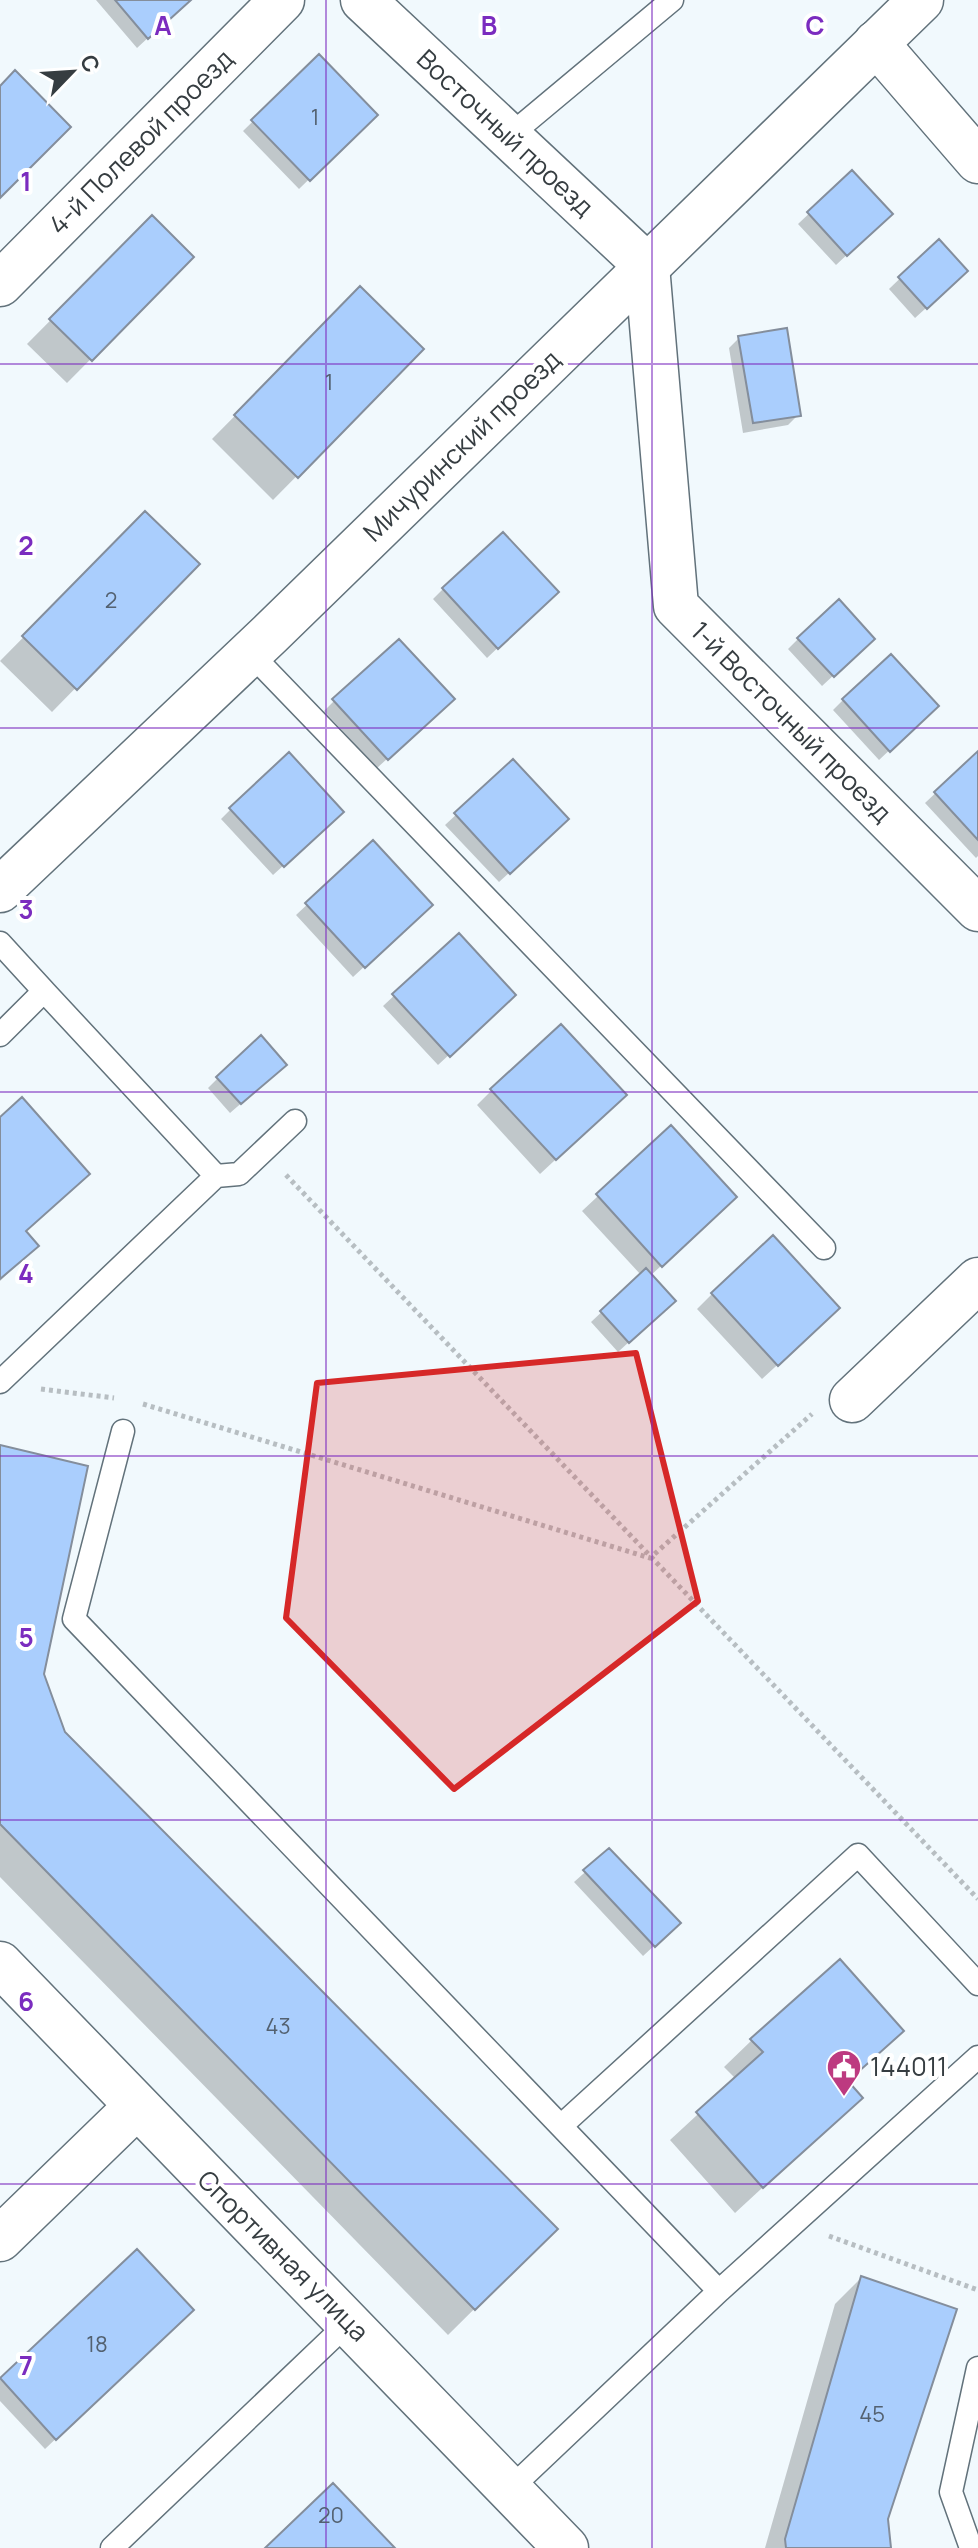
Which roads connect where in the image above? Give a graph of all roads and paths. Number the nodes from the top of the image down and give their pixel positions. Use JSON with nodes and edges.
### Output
{"nodes":[{"id":1,"x":282,"y":0,"type":"edge"},
{"id":2,"x":363,"y":0,"type":"edge"},
{"id":3,"x":672,"y":0,"type":"edge"},
{"id":4,"x":921,"y":0,"type":"edge"},
{"id":5,"x":876,"y":43,"type":"junction"},
{"id":6,"x":508,"y":137,"type":"junction"},
{"id":7,"x":978,"y":161,"type":"edge"},
{"id":8,"x":647,"y":266,"type":"junction"},
{"id":9,"x":0,"y":284,"type":"edge"},
{"id":10,"x":250,"y":653,"type":"junction"},
{"id":11,"x":0,"y":890,"type":"edge"},
{"id":12,"x":978,"y":909,"type":"edge"},
{"id":13,"x":0,"y":943,"type":"edge"},
{"id":14,"x":44,"y":991,"type":"junction"},
{"id":15,"x":0,"y":1035,"type":"edge"},
{"id":16,"x":295,"y":1121,"type":"dead end"},
{"id":17,"x":264,"y":1151,"type":"junction"},
{"id":18,"x":216,"y":1176,"type":"junction"},
{"id":19,"x":824,"y":1248,"type":"dead end"},
{"id":20,"x":978,"y":1280,"type":"edge"},
{"id":21,"x":0,"y":1382,"type":"edge"},
{"id":22,"x":29,"y":1388,"type":"dead end"},
{"id":23,"x":852,"y":1400,"type":"joint"},
{"id":24,"x":123,"y":1431,"type":"dead end"},
{"id":25,"x":650,"y":1558,"type":"junction"},
{"id":26,"x":978,"y":1899,"type":"edge"},
{"id":27,"x":0,"y":1964,"type":"edge"},
{"id":28,"x":978,"y":1984,"type":"edge"},
{"id":29,"x":978,"y":2057,"type":"edge"},
{"id":30,"x":136,"y":2107,"type":"junction"},
{"id":31,"x":562,"y":2125,"type":"junction"},
{"id":32,"x":794,"y":2223,"type":"junction"},
{"id":33,"x":0,"y":2239,"type":"edge"},
{"id":34,"x":978,"y":2290,"type":"edge"},
{"id":35,"x":719,"y":2291,"type":"junction"},
{"id":36,"x":349,"y":2322,"type":"junction"},
{"id":37,"x":978,"y":2368,"type":"edge"},
{"id":38,"x":510,"y":2489,"type":"junction"},
{"id":39,"x":112,"y":2548,"type":"edge"},
{"id":40,"x":566,"y":2548,"type":"edge"},
{"id":41,"x":971,"y":2548,"type":"edge"}],
"edges":[{"from":1,"to":9,"type":"street","name":"4-й Полевой проезд"},
{"from":2,"to":6,"type":"street","name":"Восточный проезд"},
{"from":3,"to":6,"type":"lane"},
{"from":4,"to":5,"type":"street","name":"Мичуринский проезд"},
{"from":5,"to":7,"type":"street"},
{"from":5,"to":8,"type":"street","name":"Мичуринский проезд"},
{"from":6,"to":8,"type":"street","name":"Восточный проезд"},
{"from":8,"to":10,"type":"street","name":"Мичуринский проезд"},
{"from":8,"to":12,"type":"street","name":"1-й Восточный проезд"},
{"from":10,"to":11,"type":"street","name":"Мичуринский проезд"},
{"from":10,"to":19,"type":"lane"},
{"from":13,"to":14,"type":"lane"},
{"from":14,"to":15,"type":"lane"},
{"from":14,"to":18,"type":"lane"},
{"from":16,"to":17,"type":"lane"},
{"from":17,"to":18,"type":"lane"},
{"from":17,"to":25,"type":"path"},
{"from":18,"to":21,"type":"lane"},
{"from":20,"to":23,"type":"street"},
{"from":22,"to":25,"type":"path"},
{"from":23,"to":25,"type":"path"},
{"from":24,"to":31,"type":"lane"},
{"from":25,"to":26,"type":"path"},
{"from":27,"to":30,"type":"street","name":"Спортивная улица"},
{"from":28,"to":31,"type":"lane"},
{"from":29,"to":32,"type":"lane"},
{"from":30,"to":33,"type":"street"},
{"from":30,"to":36,"type":"street","name":"Спортивная улица"},
{"from":31,"to":35,"type":"lane"},
{"from":32,"to":34,"type":"path"},
{"from":32,"to":35,"type":"lane"},
{"from":35,"to":38,"type":"lane"},
{"from":36,"to":38,"type":"street","name":"Спортивная улица"},
{"from":36,"to":39,"type":"lane"},
{"from":37,"to":41,"type":"lane"},
{"from":38,"to":40,"type":"street","name":"Спортивная улица"}]}
